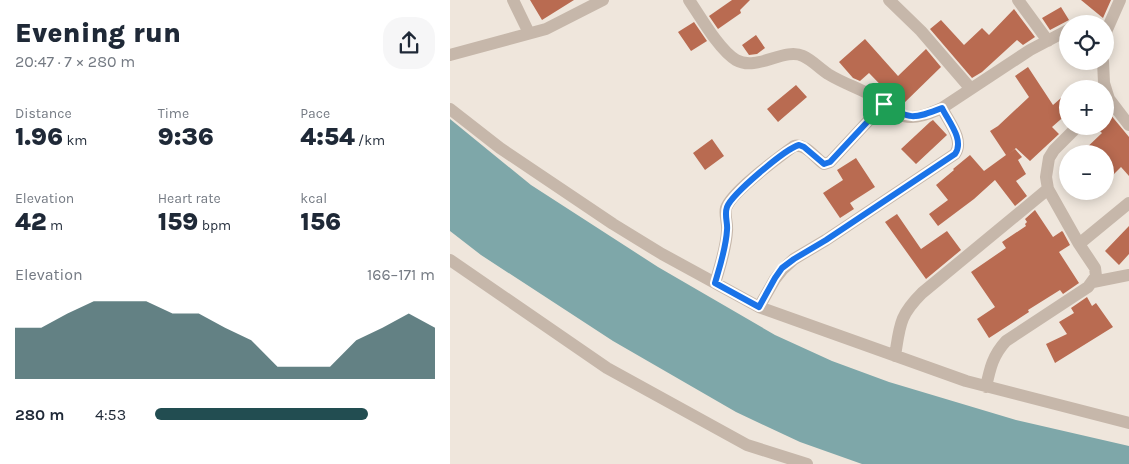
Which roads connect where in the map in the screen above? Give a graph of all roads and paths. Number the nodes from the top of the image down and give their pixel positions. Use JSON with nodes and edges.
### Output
{"nodes":[{"id":1,"x":513,"y":0,"type":"edge"},
{"id":2,"x":603,"y":0,"type":"edge"},
{"id":3,"x":689,"y":0,"type":"edge"},
{"id":4,"x":889,"y":0,"type":"edge"},
{"id":5,"x":1018,"y":0,"type":"edge"},
{"id":6,"x":1120,"y":0,"type":"edge"},
{"id":7,"x":1113,"y":15,"type":"edge"},
{"id":8,"x":529,"y":33,"type":"junction"},
{"id":9,"x":1059,"y":34,"type":"edge"},
{"id":10,"x":1048,"y":40,"type":"junction"},
{"id":11,"x":450,"y":55,"type":"edge"},
{"id":12,"x":971,"y":89,"type":"junction"},
{"id":13,"x":884,"y":104,"type":"junction"},
{"id":14,"x":1114,"y":105,"type":"edge"},
{"id":15,"x":942,"y":108,"type":"junction"},
{"id":16,"x":450,"y":109,"type":"edge"},
{"id":17,"x":1125,"y":113,"type":"edge"},
{"id":18,"x":1129,"y":124,"type":"edge"},
{"id":19,"x":1069,"y":135,"type":"edge"},
{"id":20,"x":1048,"y":189,"type":"junction"},
{"id":21,"x":1129,"y":202,"type":"edge"},
{"id":22,"x":1079,"y":244,"type":"junction"},
{"id":23,"x":450,"y":260,"type":"edge"},
{"id":24,"x":1129,"y":275,"type":"edge"},
{"id":25,"x":1093,"y":282,"type":"junction"},
{"id":26,"x":715,"y":283,"type":"junction"},
{"id":27,"x":759,"y":307,"type":"junction"},
{"id":28,"x":894,"y":356,"type":"junction"},
{"id":29,"x":986,"y":386,"type":"junction"},
{"id":30,"x":1129,"y":423,"type":"edge"},
{"id":31,"x":807,"y":464,"type":"edge"}],
"edges":[{"from":1,"to":8,"type":"street"},
{"from":2,"to":8,"type":"street"},
{"from":3,"to":13,"type":"street"},
{"from":4,"to":12,"type":"street"},
{"from":5,"to":10,"type":"street"},
{"from":6,"to":7,"type":"street"},
{"from":8,"to":11,"type":"street"},
{"from":9,"to":10,"type":"street"},
{"from":10,"to":12,"type":"street"},
{"from":12,"to":15,"type":"street"},
{"from":13,"to":15,"type":"street"},
{"from":13,"to":26,"type":"street"},
{"from":14,"to":17,"type":"street"},
{"from":15,"to":27,"type":"street"},
{"from":16,"to":26,"type":"street"},
{"from":17,"to":18,"type":"street"},
{"from":19,"to":20,"type":"street"},
{"from":20,"to":22,"type":"street"},
{"from":20,"to":28,"type":"street"},
{"from":21,"to":22,"type":"street"},
{"from":22,"to":25,"type":"street"},
{"from":23,"to":31,"type":"street"},
{"from":24,"to":25,"type":"street"},
{"from":25,"to":29,"type":"street"},
{"from":26,"to":27,"type":"street"},
{"from":27,"to":28,"type":"street"},
{"from":28,"to":29,"type":"street"},
{"from":29,"to":30,"type":"street"}]}
